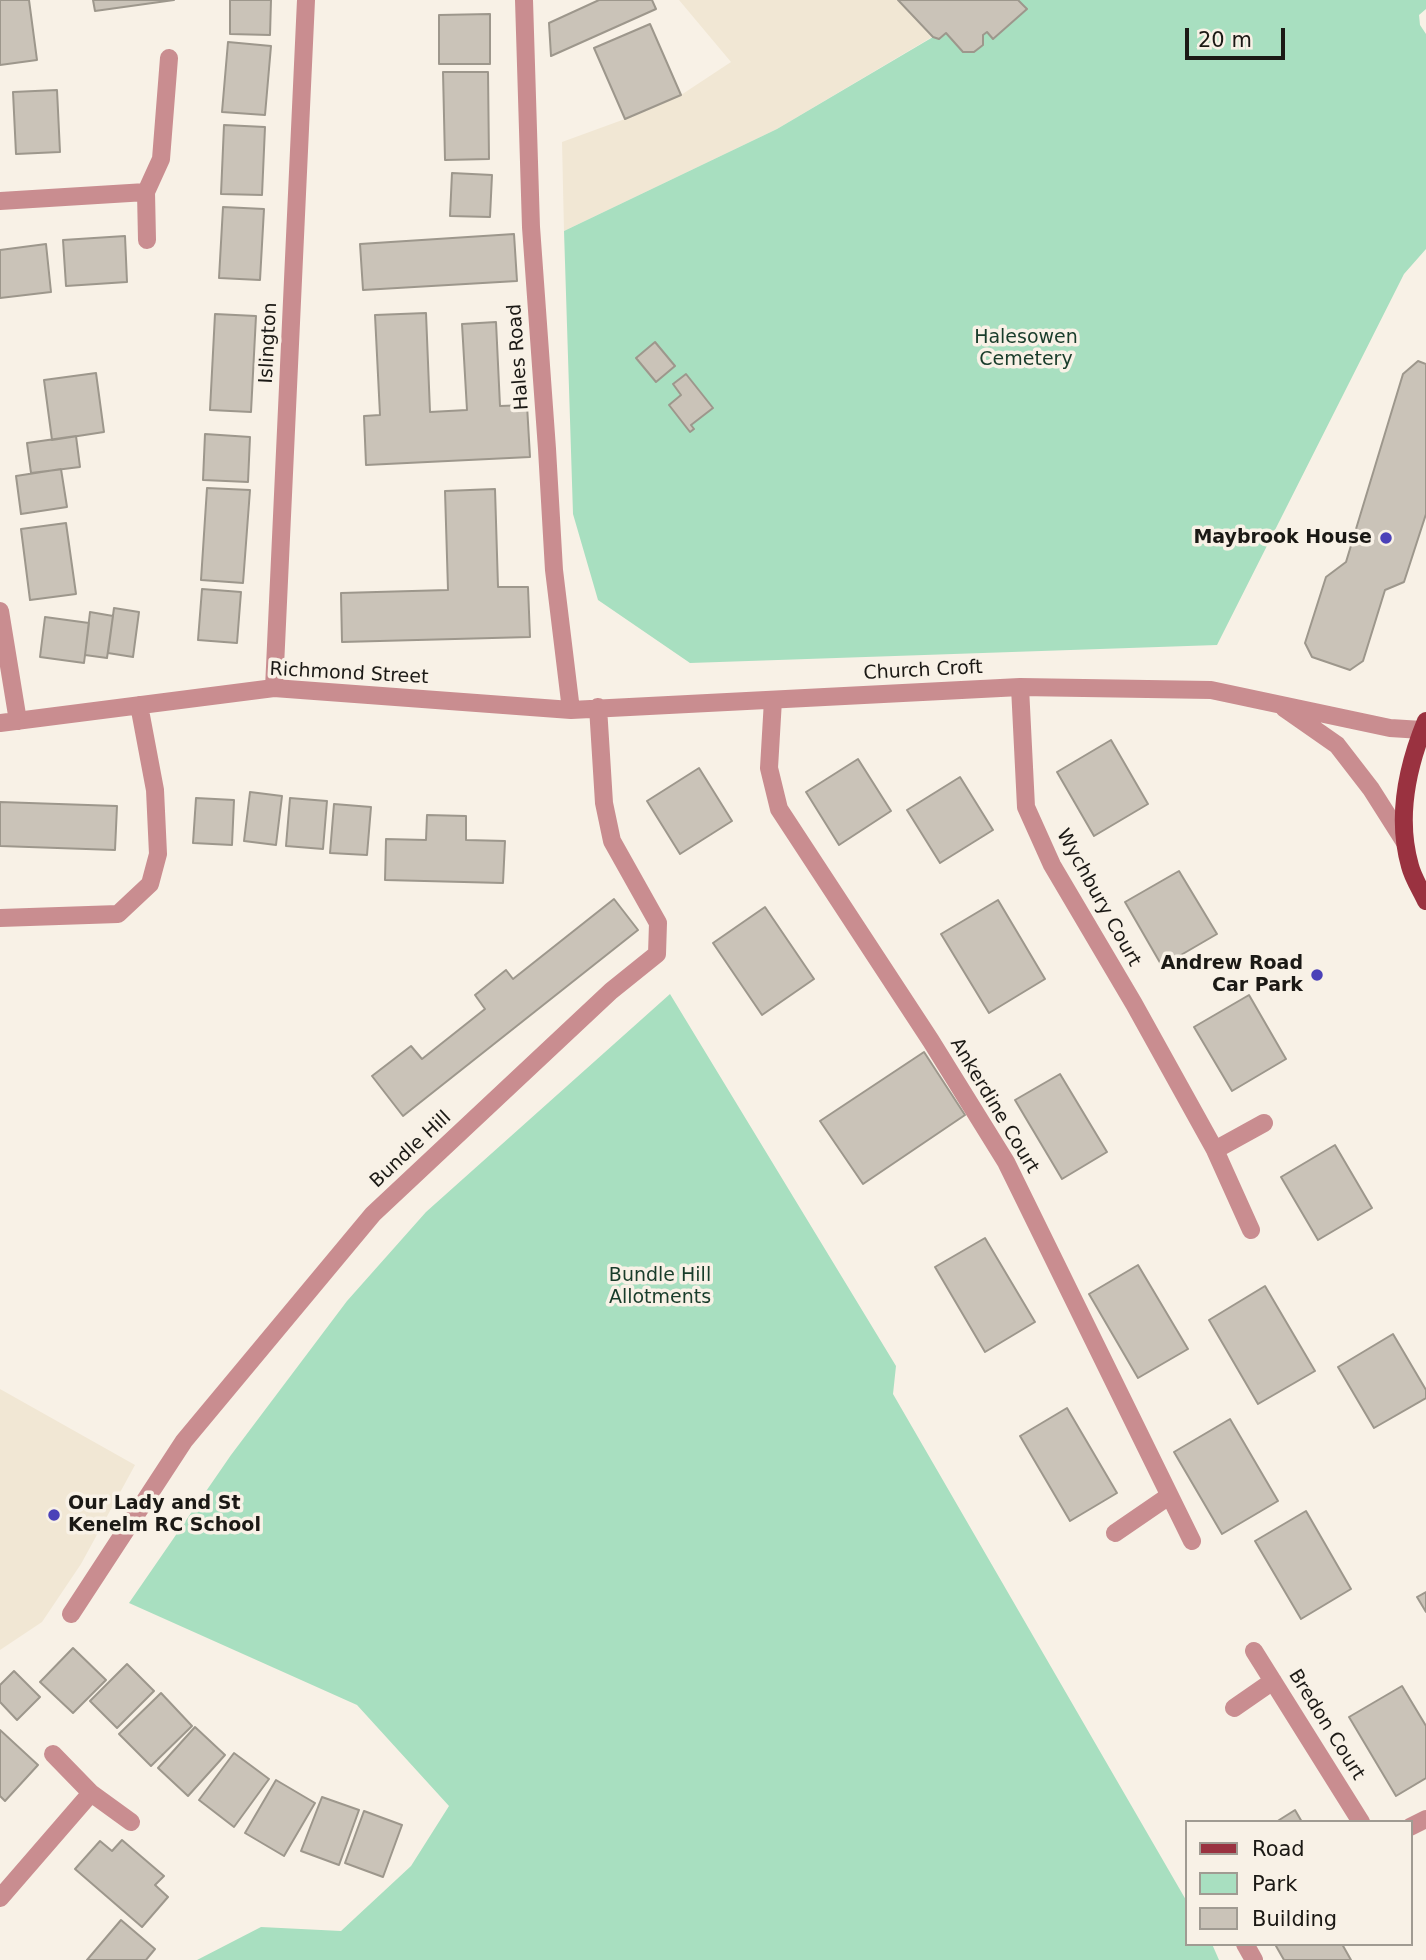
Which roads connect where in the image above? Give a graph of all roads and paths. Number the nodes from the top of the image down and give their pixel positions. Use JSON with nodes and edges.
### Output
{"nodes":[{"id":1,"x":306,"y":0,"type":"edge"},
{"id":2,"x":524,"y":0,"type":"edge"},
{"id":3,"x":169,"y":58,"type":"dead end"},
{"id":4,"x":146,"y":192,"type":"junction"},
{"id":5,"x":0,"y":201,"type":"edge"},
{"id":6,"x":147,"y":240,"type":"dead end"},
{"id":7,"x":0,"y":611,"type":"edge"},
{"id":8,"x":1020,"y":687,"type":"junction"},
{"id":9,"x":274,"y":688,"type":"junction"},
{"id":10,"x":773,"y":699,"type":"junction"},
{"id":11,"x":1277,"y":704,"type":"junction"},
{"id":12,"x":139,"y":705,"type":"junction"},
{"id":13,"x":598,"y":707,"type":"junction"},
{"id":14,"x":571,"y":710,"type":"junction"},
{"id":15,"x":9,"y":722,"type":"edge"},
{"id":16,"x":1424,"y":725,"type":"edge"},
{"id":17,"x":1404,"y":841,"type":"junction"},
{"id":18,"x":1426,"y":901,"type":"edge"},
{"id":19,"x":0,"y":918,"type":"edge"},
{"id":20,"x":1264,"y":1123,"type":"dead end"},
{"id":21,"x":1215,"y":1150,"type":"junction"},
{"id":22,"x":1251,"y":1230,"type":"dead end"},
{"id":23,"x":1169,"y":1496,"type":"junction"},
{"id":24,"x":1115,"y":1534,"type":"dead end"},
{"id":25,"x":1192,"y":1541,"type":"dead end"},
{"id":26,"x":71,"y":1614,"type":"dead end"},
{"id":27,"x":1254,"y":1651,"type":"dead end"},
{"id":28,"x":1273,"y":1681,"type":"junction"},
{"id":29,"x":1234,"y":1708,"type":"dead end"},
{"id":30,"x":53,"y":1754,"type":"dead end"},
{"id":31,"x":91,"y":1793,"type":"junction"},
{"id":32,"x":1360,"y":1820,"type":"edge"},
{"id":33,"x":131,"y":1822,"type":"dead end"},
{"id":34,"x":0,"y":1898,"type":"edge"}],
"edges":[{"from":1,"to":9,"type":"street","name":"Islington"},
{"from":2,"to":14,"type":"street","name":"Hales Road"},
{"from":3,"to":4,"type":"street"},
{"from":4,"to":5,"type":"street"},
{"from":4,"to":6,"type":"street"},
{"from":7,"to":15,"type":"street"},
{"from":8,"to":10,"type":"street","name":"Church Croft"},
{"from":8,"to":11,"type":"street","name":"Church Croft"},
{"from":8,"to":21,"type":"street","name":"Wychbury Court"},
{"from":9,"to":12,"type":"street","name":"Richmond Street"},
{"from":9,"to":14,"type":"street","name":"Richmond Street"},
{"from":10,"to":13,"type":"street","name":"Church Croft"},
{"from":10,"to":23,"type":"street","name":"Ankerdine Court"},
{"from":11,"to":16,"type":"street","name":"Church Croft"},
{"from":11,"to":17,"type":"street","name":"Church Croft"},
{"from":12,"to":15,"type":"street","name":"Richmond Street"},
{"from":12,"to":19,"type":"street"},
{"from":13,"to":14,"type":"street","name":"Church Croft"},
{"from":13,"to":26,"type":"street","name":"Bundle Hill"},
{"from":16,"to":17,"type":"main road"},
{"from":17,"to":18,"type":"main road"},
{"from":20,"to":21,"type":"street"},
{"from":21,"to":22,"type":"street","name":"Wychbury Court"},
{"from":23,"to":24,"type":"street"},
{"from":23,"to":25,"type":"street","name":"Ankerdine Court"},
{"from":27,"to":28,"type":"street","name":"Bredon Court"},
{"from":28,"to":29,"type":"street"},
{"from":28,"to":32,"type":"street","name":"Bredon Court"},
{"from":30,"to":31,"type":"street"},
{"from":31,"to":33,"type":"street"},
{"from":31,"to":34,"type":"street"}]}
